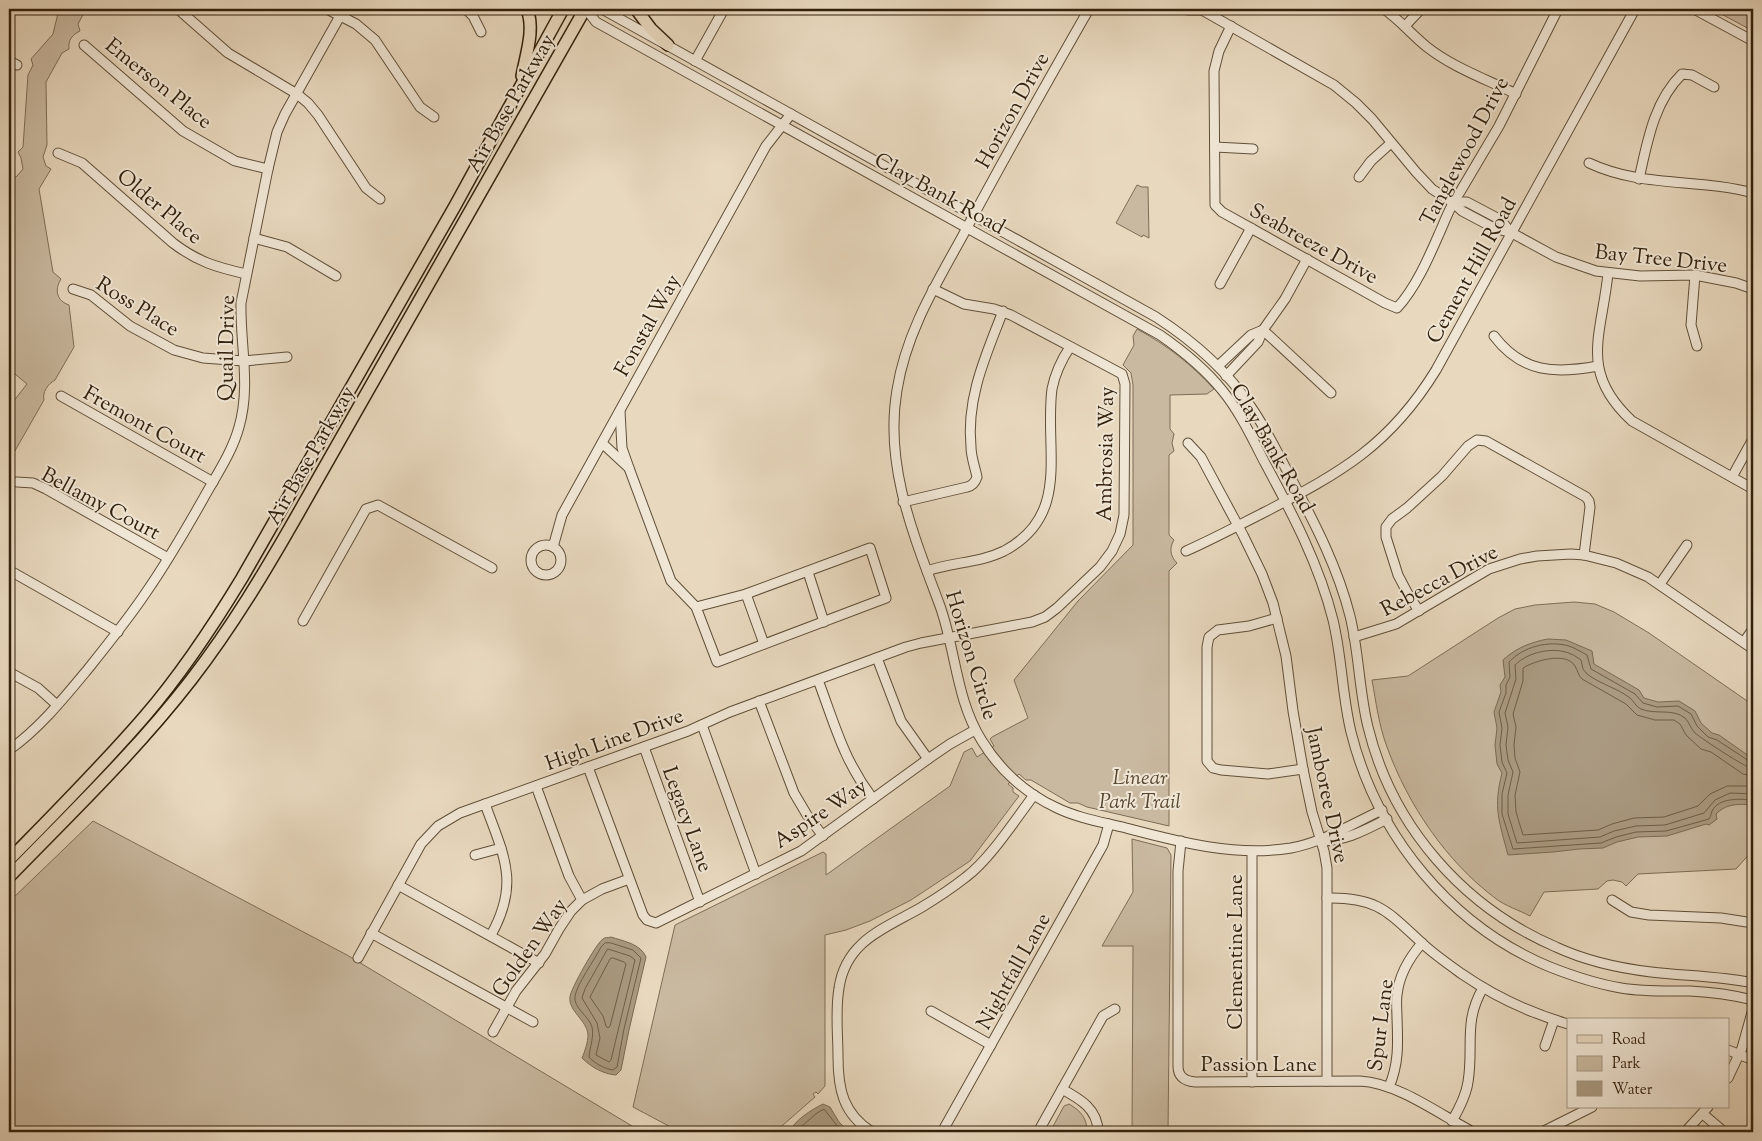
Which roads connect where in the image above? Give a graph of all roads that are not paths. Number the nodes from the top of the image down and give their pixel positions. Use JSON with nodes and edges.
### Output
{"nodes":[{"id":1,"x":178,"y":9,"type":"edge"},
{"id":2,"x":327,"y":9,"type":"edge"},
{"id":3,"x":466,"y":9,"type":"edge"},
{"id":4,"x":527,"y":9,"type":"edge"},
{"id":5,"x":563,"y":9,"type":"edge"},
{"id":6,"x":585,"y":9,"type":"edge"},
{"id":7,"x":591,"y":9,"type":"edge"},
{"id":8,"x":636,"y":9,"type":"edge"},
{"id":9,"x":724,"y":9,"type":"edge"},
{"id":10,"x":1089,"y":9,"type":"edge"},
{"id":11,"x":1384,"y":9,"type":"edge"},
{"id":12,"x":1421,"y":9,"type":"edge"},
{"id":13,"x":1558,"y":9,"type":"edge"},
{"id":14,"x":1635,"y":9,"type":"edge"},
{"id":15,"x":1694,"y":9,"type":"edge"},
{"id":16,"x":1188,"y":10,"type":"dead end"},
{"id":17,"x":342,"y":12,"type":"edge"},
{"id":18,"x":1231,"y":26,"type":"junction"},
{"id":19,"x":1405,"y":26,"type":"junction"},
{"id":20,"x":481,"y":32,"type":"dead end"},
{"id":21,"x":1753,"y":41,"type":"edge"},
{"id":22,"x":668,"y":45,"type":"junction"},
{"id":23,"x":84,"y":46,"type":"dead end"},
{"id":24,"x":695,"y":60,"type":"junction"},
{"id":25,"x":1714,"y":87,"type":"dead end"},
{"id":26,"x":518,"y":90,"type":"junction"},
{"id":27,"x":297,"y":94,"type":"junction"},
{"id":28,"x":1516,"y":94,"type":"junction"},
{"id":29,"x":791,"y":114,"type":"junction"},
{"id":30,"x":434,"y":117,"type":"dead end"},
{"id":31,"x":782,"y":125,"type":"junction"},
{"id":32,"x":1391,"y":143,"type":"junction"},
{"id":33,"x":1215,"y":147,"type":"junction"},
{"id":34,"x":1253,"y":149,"type":"dead end"},
{"id":35,"x":58,"y":153,"type":"dead end"},
{"id":36,"x":1589,"y":163,"type":"dead end"},
{"id":37,"x":268,"y":169,"type":"junction"},
{"id":38,"x":1358,"y":177,"type":"dead end"},
{"id":39,"x":1639,"y":179,"type":"junction"},
{"id":40,"x":1753,"y":193,"type":"edge"},
{"id":41,"x":380,"y":199,"type":"dead end"},
{"id":42,"x":1452,"y":202,"type":"junction"},
{"id":43,"x":973,"y":216,"type":"junction"},
{"id":44,"x":967,"y":228,"type":"junction"},
{"id":45,"x":1252,"y":228,"type":"junction"},
{"id":46,"x":1512,"y":233,"type":"junction"},
{"id":47,"x":254,"y":238,"type":"junction"},
{"id":48,"x":1307,"y":259,"type":"junction"},
{"id":49,"x":1608,"y":273,"type":"junction"},
{"id":50,"x":246,"y":274,"type":"junction"},
{"id":51,"x":1695,"y":275,"type":"junction"},
{"id":52,"x":336,"y":276,"type":"dead end"},
{"id":53,"x":1220,"y":284,"type":"dead end"},
{"id":54,"x":72,"y":289,"type":"dead end"},
{"id":55,"x":933,"y":289,"type":"junction"},
{"id":56,"x":1753,"y":289,"type":"edge"},
{"id":57,"x":1397,"y":308,"type":"joint"},
{"id":58,"x":1003,"y":311,"type":"junction"},
{"id":59,"x":1263,"y":330,"type":"junction"},
{"id":60,"x":1494,"y":336,"type":"dead end"},
{"id":61,"x":1697,"y":346,"type":"dead end"},
{"id":62,"x":1070,"y":347,"type":"junction"},
{"id":63,"x":287,"y":357,"type":"dead end"},
{"id":64,"x":244,"y":361,"type":"junction"},
{"id":65,"x":1218,"y":366,"type":"junction"},
{"id":66,"x":1598,"y":366,"type":"junction"},
{"id":67,"x":1226,"y":376,"type":"junction"},
{"id":68,"x":1331,"y":393,"type":"dead end"},
{"id":69,"x":60,"y":396,"type":"dead end"},
{"id":70,"x":620,"y":411,"type":"junction"},
{"id":71,"x":1753,"y":439,"type":"edge"},
{"id":72,"x":1188,"y":442,"type":"dead end"},
{"id":73,"x":602,"y":443,"type":"junction"},
{"id":74,"x":628,"y":468,"type":"junction"},
{"id":75,"x":1732,"y":478,"type":"junction"},
{"id":76,"x":17,"y":482,"type":"dead end"},
{"id":77,"x":213,"y":482,"type":"junction"},
{"id":78,"x":1753,"y":490,"type":"edge"},
{"id":79,"x":1299,"y":494,"type":"junction"},
{"id":80,"x":1285,"y":501,"type":"junction"},
{"id":81,"x":903,"y":502,"type":"junction"},
{"id":82,"x":1238,"y":526,"type":"junction"},
{"id":83,"x":1686,"y":546,"type":"dead end"},
{"id":84,"x":553,"y":547,"type":"dead end"},
{"id":85,"x":1186,"y":551,"type":"dead end"},
{"id":86,"x":1584,"y":555,"type":"junction"},
{"id":87,"x":168,"y":558,"type":"junction"},
{"id":88,"x":492,"y":568,"type":"dead end"},
{"id":89,"x":9,"y":571,"type":"edge"},
{"id":90,"x":927,"y":571,"type":"junction"},
{"id":91,"x":808,"y":572,"type":"junction"},
{"id":92,"x":1660,"y":584,"type":"junction"},
{"id":93,"x":746,"y":594,"type":"junction"},
{"id":94,"x":696,"y":607,"type":"junction"},
{"id":95,"x":1419,"y":611,"type":"junction"},
{"id":96,"x":1277,"y":618,"type":"junction"},
{"id":97,"x":304,"y":621,"type":"dead end"},
{"id":98,"x":824,"y":622,"type":"junction"},
{"id":99,"x":1753,"y":629,"type":"edge"},
{"id":100,"x":118,"y":632,"type":"junction"},
{"id":101,"x":1354,"y":637,"type":"junction"},
{"id":102,"x":950,"y":638,"type":"junction"},
{"id":103,"x":1744,"y":642,"type":"junction"},
{"id":104,"x":764,"y":644,"type":"junction"},
{"id":105,"x":1753,"y":649,"type":"edge"},
{"id":106,"x":877,"y":658,"type":"junction"},
{"id":107,"x":9,"y":672,"type":"edge"},
{"id":108,"x":818,"y":680,"type":"junction"},
{"id":109,"x":760,"y":701,"type":"junction"},
{"id":110,"x":57,"y":705,"type":"junction"},
{"id":111,"x":702,"y":725,"type":"junction"},
{"id":112,"x":975,"y":730,"type":"junction"},
{"id":113,"x":644,"y":747,"type":"junction"},
{"id":114,"x":9,"y":750,"type":"edge"},
{"id":115,"x":928,"y":759,"type":"junction"},
{"id":116,"x":588,"y":767,"type":"junction"},
{"id":117,"x":1303,"y":769,"type":"junction"},
{"id":118,"x":536,"y":786,"type":"junction"},
{"id":119,"x":1034,"y":795,"type":"junction"},
{"id":120,"x":872,"y":800,"type":"junction"},
{"id":121,"x":486,"y":804,"type":"junction"},
{"id":122,"x":1382,"y":810,"type":"junction"},
{"id":123,"x":1387,"y":819,"type":"junction"},
{"id":124,"x":1108,"y":824,"type":"junction"},
{"id":125,"x":823,"y":836,"type":"junction"},
{"id":126,"x":1321,"y":840,"type":"junction"},
{"id":127,"x":1181,"y":842,"type":"junction"},
{"id":128,"x":501,"y":848,"type":"junction"},
{"id":129,"x":1252,"y":852,"type":"junction"},
{"id":130,"x":475,"y":855,"type":"dead end"},
{"id":131,"x":9,"y":860,"type":"edge"},
{"id":132,"x":756,"y":874,"type":"junction"},
{"id":133,"x":9,"y":877,"type":"edge"},
{"id":134,"x":629,"y":879,"type":"junction"},
{"id":135,"x":398,"y":885,"type":"junction"},
{"id":136,"x":1327,"y":898,"type":"junction"},
{"id":137,"x":582,"y":900,"type":"junction"},
{"id":138,"x":1612,"y":900,"type":"dead end"},
{"id":139,"x":700,"y":902,"type":"junction"},
{"id":140,"x":1753,"y":923,"type":"edge"},
{"id":141,"x":371,"y":934,"type":"junction"},
{"id":142,"x":491,"y":935,"type":"junction"},
{"id":143,"x":1422,"y":943,"type":"junction"},
{"id":144,"x":358,"y":958,"type":"dead end"},
{"id":145,"x":539,"y":963,"type":"junction"},
{"id":146,"x":1753,"y":983,"type":"edge"},
{"id":147,"x":1483,"y":988,"type":"junction"},
{"id":148,"x":1753,"y":1000,"type":"edge"},
{"id":149,"x":508,"y":1008,"type":"junction"},
{"id":150,"x":1115,"y":1009,"type":"dead end"},
{"id":151,"x":1753,"y":1009,"type":"edge"},
{"id":152,"x":931,"y":1011,"type":"dead end"},
{"id":153,"x":1554,"y":1020,"type":"junction"},
{"id":154,"x":533,"y":1022,"type":"dead end"},
{"id":155,"x":1567,"y":1024,"type":"edge"},
{"id":156,"x":493,"y":1032,"type":"dead end"},
{"id":157,"x":991,"y":1045,"type":"junction"},
{"id":158,"x":1546,"y":1046,"type":"dead end"},
{"id":159,"x":1730,"y":1051,"type":"edge"},
{"id":160,"x":1740,"y":1054,"type":"junction"},
{"id":161,"x":1753,"y":1060,"type":"edge"},
{"id":162,"x":1730,"y":1074,"type":"edge"},
{"id":163,"x":1327,"y":1081,"type":"junction"},
{"id":164,"x":1252,"y":1082,"type":"junction"},
{"id":165,"x":1389,"y":1086,"type":"junction"},
{"id":166,"x":1062,"y":1089,"type":"junction"},
{"id":167,"x":1590,"y":1108,"type":"edge"},
{"id":168,"x":1706,"y":1110,"type":"edge"},
{"id":169,"x":1452,"y":1121,"type":"junction"},
{"id":170,"x":872,"y":1132,"type":"edge"},
{"id":171,"x":942,"y":1132,"type":"edge"},
{"id":172,"x":1038,"y":1132,"type":"edge"},
{"id":173,"x":1098,"y":1132,"type":"edge"},
{"id":174,"x":1473,"y":1132,"type":"edge"},
{"id":175,"x":1542,"y":1132,"type":"edge"},
{"id":176,"x":1685,"y":1132,"type":"edge"},
{"id":177,"x":1724,"y":1132,"type":"edge"}],
"edges":[{"from":1,"to":27,"type":"street"},
{"from":2,"to":17,"type":"street"},
{"from":3,"to":20,"type":"street"},
{"from":4,"to":26,"type":"main road"},
{"from":5,"to":26,"type":"main road","name":"Air Base Parkway"},
{"from":6,"to":31,"type":"street","name":"Clay Bank Road"},
{"from":6,"to":133,"type":"main road","name":"Air Base Parkway"},
{"from":7,"to":22,"type":"street","name":"Clay Bank Road"},
{"from":8,"to":22,"type":"main road"},
{"from":9,"to":24,"type":"street"},
{"from":10,"to":43,"type":"street","name":"Horizon Drive"},
{"from":11,"to":19,"type":"street"},
{"from":12,"to":19,"type":"street"},
{"from":13,"to":28,"type":"street","name":"Tanglewood Drive"},
{"from":14,"to":46,"type":"street","name":"Cement Hill Road"},
{"from":15,"to":21,"type":"street"},
{"from":16,"to":18,"type":"street","name":"Bay Tree Drive"},
{"from":17,"to":27,"type":"street","name":"Quail Drive"},
{"from":17,"to":30,"type":"street"},
{"from":18,"to":32,"type":"street","name":"Bay Tree Drive"},
{"from":18,"to":33,"type":"street"},
{"from":19,"to":28,"type":"street"},
{"from":22,"to":24,"type":"street","name":"Clay Bank Road"},
{"from":23,"to":37,"type":"street","name":"Emerson Place"},
{"from":24,"to":29,"type":"street","name":"Clay Bank Road"},
{"from":25,"to":39,"type":"street"},
{"from":26,"to":131,"type":"main road","name":"Air Base Parkway"},
{"from":27,"to":37,"type":"street","name":"Quail Drive"},
{"from":27,"to":41,"type":"street"},
{"from":28,"to":42,"type":"street","name":"Tanglewood Drive"},
{"from":29,"to":31,"type":"street","name":"Fonstal Way"},
{"from":29,"to":43,"type":"street","name":"Clay Bank Road"},
{"from":31,"to":44,"type":"street","name":"Clay Bank Road"},
{"from":31,"to":70,"type":"street","name":"Fonstal Way"},
{"from":32,"to":38,"type":"street"},
{"from":32,"to":42,"type":"street","name":"Bay Tree Drive"},
{"from":33,"to":34,"type":"street"},
{"from":33,"to":45,"type":"street","name":"Seabreeze Drive"},
{"from":35,"to":50,"type":"street","name":"Older Place"},
{"from":36,"to":39,"type":"street"},
{"from":37,"to":47,"type":"street","name":"Quail Drive"},
{"from":39,"to":40,"type":"street"},
{"from":42,"to":46,"type":"street","name":"Bay Tree Drive"},
{"from":42,"to":57,"type":"street","name":"Tanglewood Drive"},
{"from":43,"to":44,"type":"street","name":"Horizon Drive"},
{"from":43,"to":65,"type":"street","name":"Clay Bank Road"},
{"from":44,"to":55,"type":"street","name":"Horizon Circle"},
{"from":44,"to":80,"type":"street","name":"Clay Bank Road"},
{"from":45,"to":48,"type":"street","name":"Seabreeze Drive"},
{"from":45,"to":53,"type":"street"},
{"from":46,"to":49,"type":"street","name":"Bay Tree Drive"},
{"from":46,"to":79,"type":"street","name":"Cement Hill Road"},
{"from":47,"to":50,"type":"street","name":"Quail Drive"},
{"from":47,"to":52,"type":"street"},
{"from":48,"to":57,"type":"street","name":"Seabreeze Drive"},
{"from":48,"to":59,"type":"street"},
{"from":49,"to":51,"type":"street","name":"Bay Tree Drive"},
{"from":49,"to":66,"type":"street"},
{"from":50,"to":64,"type":"street","name":"Quail Drive"},
{"from":51,"to":56,"type":"street","name":"Bay Tree Drive"},
{"from":51,"to":61,"type":"street"},
{"from":54,"to":64,"type":"street","name":"Ross Place"},
{"from":55,"to":58,"type":"street","name":"Ambrosia Way"},
{"from":55,"to":81,"type":"street","name":"Horizon Circle"},
{"from":58,"to":62,"type":"street","name":"Ambrosia Way"},
{"from":58,"to":81,"type":"street"},
{"from":59,"to":65,"type":"street"},
{"from":59,"to":67,"type":"street"},
{"from":59,"to":68,"type":"street"},
{"from":60,"to":66,"type":"street"},
{"from":62,"to":90,"type":"street"},
{"from":62,"to":102,"type":"street","name":"Ambrosia Way"},
{"from":63,"to":64,"type":"street","name":"Ross Place"},
{"from":64,"to":77,"type":"street","name":"Quail Drive"},
{"from":65,"to":67,"type":"street","name":"Clay Bank Road"},
{"from":66,"to":75,"type":"street"},
{"from":67,"to":79,"type":"street","name":"Clay Bank Road"},
{"from":69,"to":77,"type":"street","name":"Fremont Court"},
{"from":70,"to":73,"type":"street","name":"Fonstal Way"},
{"from":70,"to":74,"type":"street"},
{"from":71,"to":75,"type":"street"},
{"from":72,"to":82,"type":"street","name":"Jamboree Drive"},
{"from":73,"to":74,"type":"street"},
{"from":73,"to":84,"type":"street","name":"Fonstal Way"},
{"from":74,"to":94,"type":"street"},
{"from":75,"to":78,"type":"street"},
{"from":76,"to":87,"type":"street","name":"Bellamy Court"},
{"from":77,"to":87,"type":"street","name":"Quail Drive"},
{"from":79,"to":80,"type":"street","name":"Cement Hill Road"},
{"from":79,"to":101,"type":"street","name":"Clay Bank Road"},
{"from":80,"to":82,"type":"street","name":"Cement Hill Road"},
{"from":80,"to":122,"type":"street","name":"Clay Bank Road"},
{"from":81,"to":90,"type":"street","name":"Horizon Circle"},
{"from":82,"to":85,"type":"street","name":"Cement Hill Road"},
{"from":82,"to":96,"type":"street","name":"Jamboree Drive"},
{"from":83,"to":92,"type":"street"},
{"from":86,"to":92,"type":"street","name":"Rebecca Drive"},
{"from":86,"to":95,"type":"street","name":"Rebecca Drive"},
{"from":86,"to":95,"type":"street"},
{"from":87,"to":100,"type":"street","name":"Quail Drive"},
{"from":88,"to":97,"type":"street"},
{"from":89,"to":100,"type":"street"},
{"from":90,"to":102,"type":"street","name":"Horizon Circle"},
{"from":91,"to":93,"type":"street"},
{"from":91,"to":98,"type":"street"},
{"from":91,"to":98,"type":"street"},
{"from":92,"to":103,"type":"street","name":"Rebecca Drive"},
{"from":93,"to":94,"type":"street"},
{"from":93,"to":104,"type":"street"},
{"from":94,"to":104,"type":"street"},
{"from":95,"to":101,"type":"street","name":"Rebecca Drive"},
{"from":96,"to":117,"type":"street","name":"Jamboree Drive"},
{"from":96,"to":117,"type":"street"},
{"from":98,"to":104,"type":"street"},
{"from":99,"to":103,"type":"street"},
{"from":100,"to":110,"type":"street","name":"Quail Drive"},
{"from":101,"to":146,"type":"street","name":"Clay Bank Road"},
{"from":102,"to":106,"type":"street","name":"High Line Drive"},
{"from":102,"to":112,"type":"street","name":"Horizon Circle"},
{"from":103,"to":105,"type":"street","name":"Rebecca Drive"},
{"from":106,"to":108,"type":"street","name":"High Line Drive"},
{"from":106,"to":115,"type":"street"},
{"from":107,"to":110,"type":"street"},
{"from":108,"to":109,"type":"street","name":"High Line Drive"},
{"from":108,"to":120,"type":"street"},
{"from":109,"to":111,"type":"street","name":"High Line Drive"},
{"from":109,"to":125,"type":"street"},
{"from":110,"to":114,"type":"street","name":"Quail Drive"},
{"from":111,"to":113,"type":"street","name":"High Line Drive"},
{"from":111,"to":132,"type":"street"},
{"from":112,"to":115,"type":"street","name":"Aspire Way"},
{"from":112,"to":119,"type":"street","name":"Horizon Circle"},
{"from":113,"to":116,"type":"street","name":"High Line Drive"},
{"from":113,"to":139,"type":"street","name":"Legacy Lane"},
{"from":115,"to":120,"type":"street","name":"Aspire Way"},
{"from":116,"to":118,"type":"street","name":"High Line Drive"},
{"from":116,"to":134,"type":"street"},
{"from":117,"to":126,"type":"street","name":"Jamboree Drive"},
{"from":118,"to":121,"type":"street","name":"High Line Drive"},
{"from":118,"to":137,"type":"street"},
{"from":119,"to":124,"type":"street","name":"Horizon Circle"},
{"from":119,"to":170,"type":"street"},
{"from":120,"to":125,"type":"street","name":"Aspire Way"},
{"from":121,"to":128,"type":"street"},
{"from":121,"to":135,"type":"street","name":"High Line Drive"},
{"from":122,"to":123,"type":"street","name":"Clay Bank Road"},
{"from":122,"to":126,"type":"street","name":"Horizon Circle"},
{"from":123,"to":126,"type":"street","name":"Horizon Circle"},
{"from":123,"to":148,"type":"street","name":"Clay Bank Road"},
{"from":124,"to":127,"type":"street","name":"Horizon Circle"},
{"from":124,"to":157,"type":"street","name":"Nightfall Lane"},
{"from":125,"to":132,"type":"street","name":"Aspire Way"},
{"from":126,"to":129,"type":"street","name":"Horizon Circle"},
{"from":126,"to":136,"type":"street","name":"Jamboree Drive"},
{"from":127,"to":129,"type":"street","name":"Horizon Circle"},
{"from":127,"to":164,"type":"street","name":"Passion Lane"},
{"from":128,"to":130,"type":"street"},
{"from":128,"to":142,"type":"street"},
{"from":129,"to":164,"type":"street","name":"Clementine Lane"},
{"from":132,"to":139,"type":"street","name":"Aspire Way"},
{"from":134,"to":137,"type":"street","name":"Golden Way"},
{"from":134,"to":139,"type":"street","name":"Aspire Way"},
{"from":135,"to":141,"type":"street","name":"High Line Drive"},
{"from":135,"to":142,"type":"street"},
{"from":136,"to":143,"type":"street"},
{"from":136,"to":163,"type":"street","name":"Jamboree Drive"},
{"from":137,"to":145,"type":"street","name":"Golden Way"},
{"from":138,"to":140,"type":"street"},
{"from":141,"to":144,"type":"street","name":"High Line Drive"},
{"from":141,"to":149,"type":"street"},
{"from":142,"to":145,"type":"street"},
{"from":143,"to":147,"type":"street"},
{"from":143,"to":165,"type":"street","name":"Spur Lane"},
{"from":145,"to":149,"type":"street","name":"Golden Way"},
{"from":147,"to":153,"type":"street"},
{"from":147,"to":169,"type":"street"},
{"from":149,"to":154,"type":"street"},
{"from":149,"to":156,"type":"street","name":"Golden Way"},
{"from":150,"to":166,"type":"street"},
{"from":151,"to":160,"type":"street"},
{"from":152,"to":157,"type":"street"},
{"from":153,"to":155,"type":"street"},
{"from":153,"to":158,"type":"street"},
{"from":157,"to":171,"type":"street","name":"Nightfall Lane"},
{"from":159,"to":160,"type":"street"},
{"from":160,"to":161,"type":"street"},
{"from":160,"to":162,"type":"street"},
{"from":163,"to":164,"type":"street","name":"Passion Lane"},
{"from":163,"to":165,"type":"street","name":"Passion Lane"},
{"from":165,"to":169,"type":"street","name":"Passion Lane"},
{"from":166,"to":172,"type":"street"},
{"from":166,"to":173,"type":"street"},
{"from":167,"to":175,"type":"street"},
{"from":168,"to":176,"type":"street"},
{"from":168,"to":177,"type":"street"},
{"from":169,"to":174,"type":"street","name":"Passion Lane"}]}
